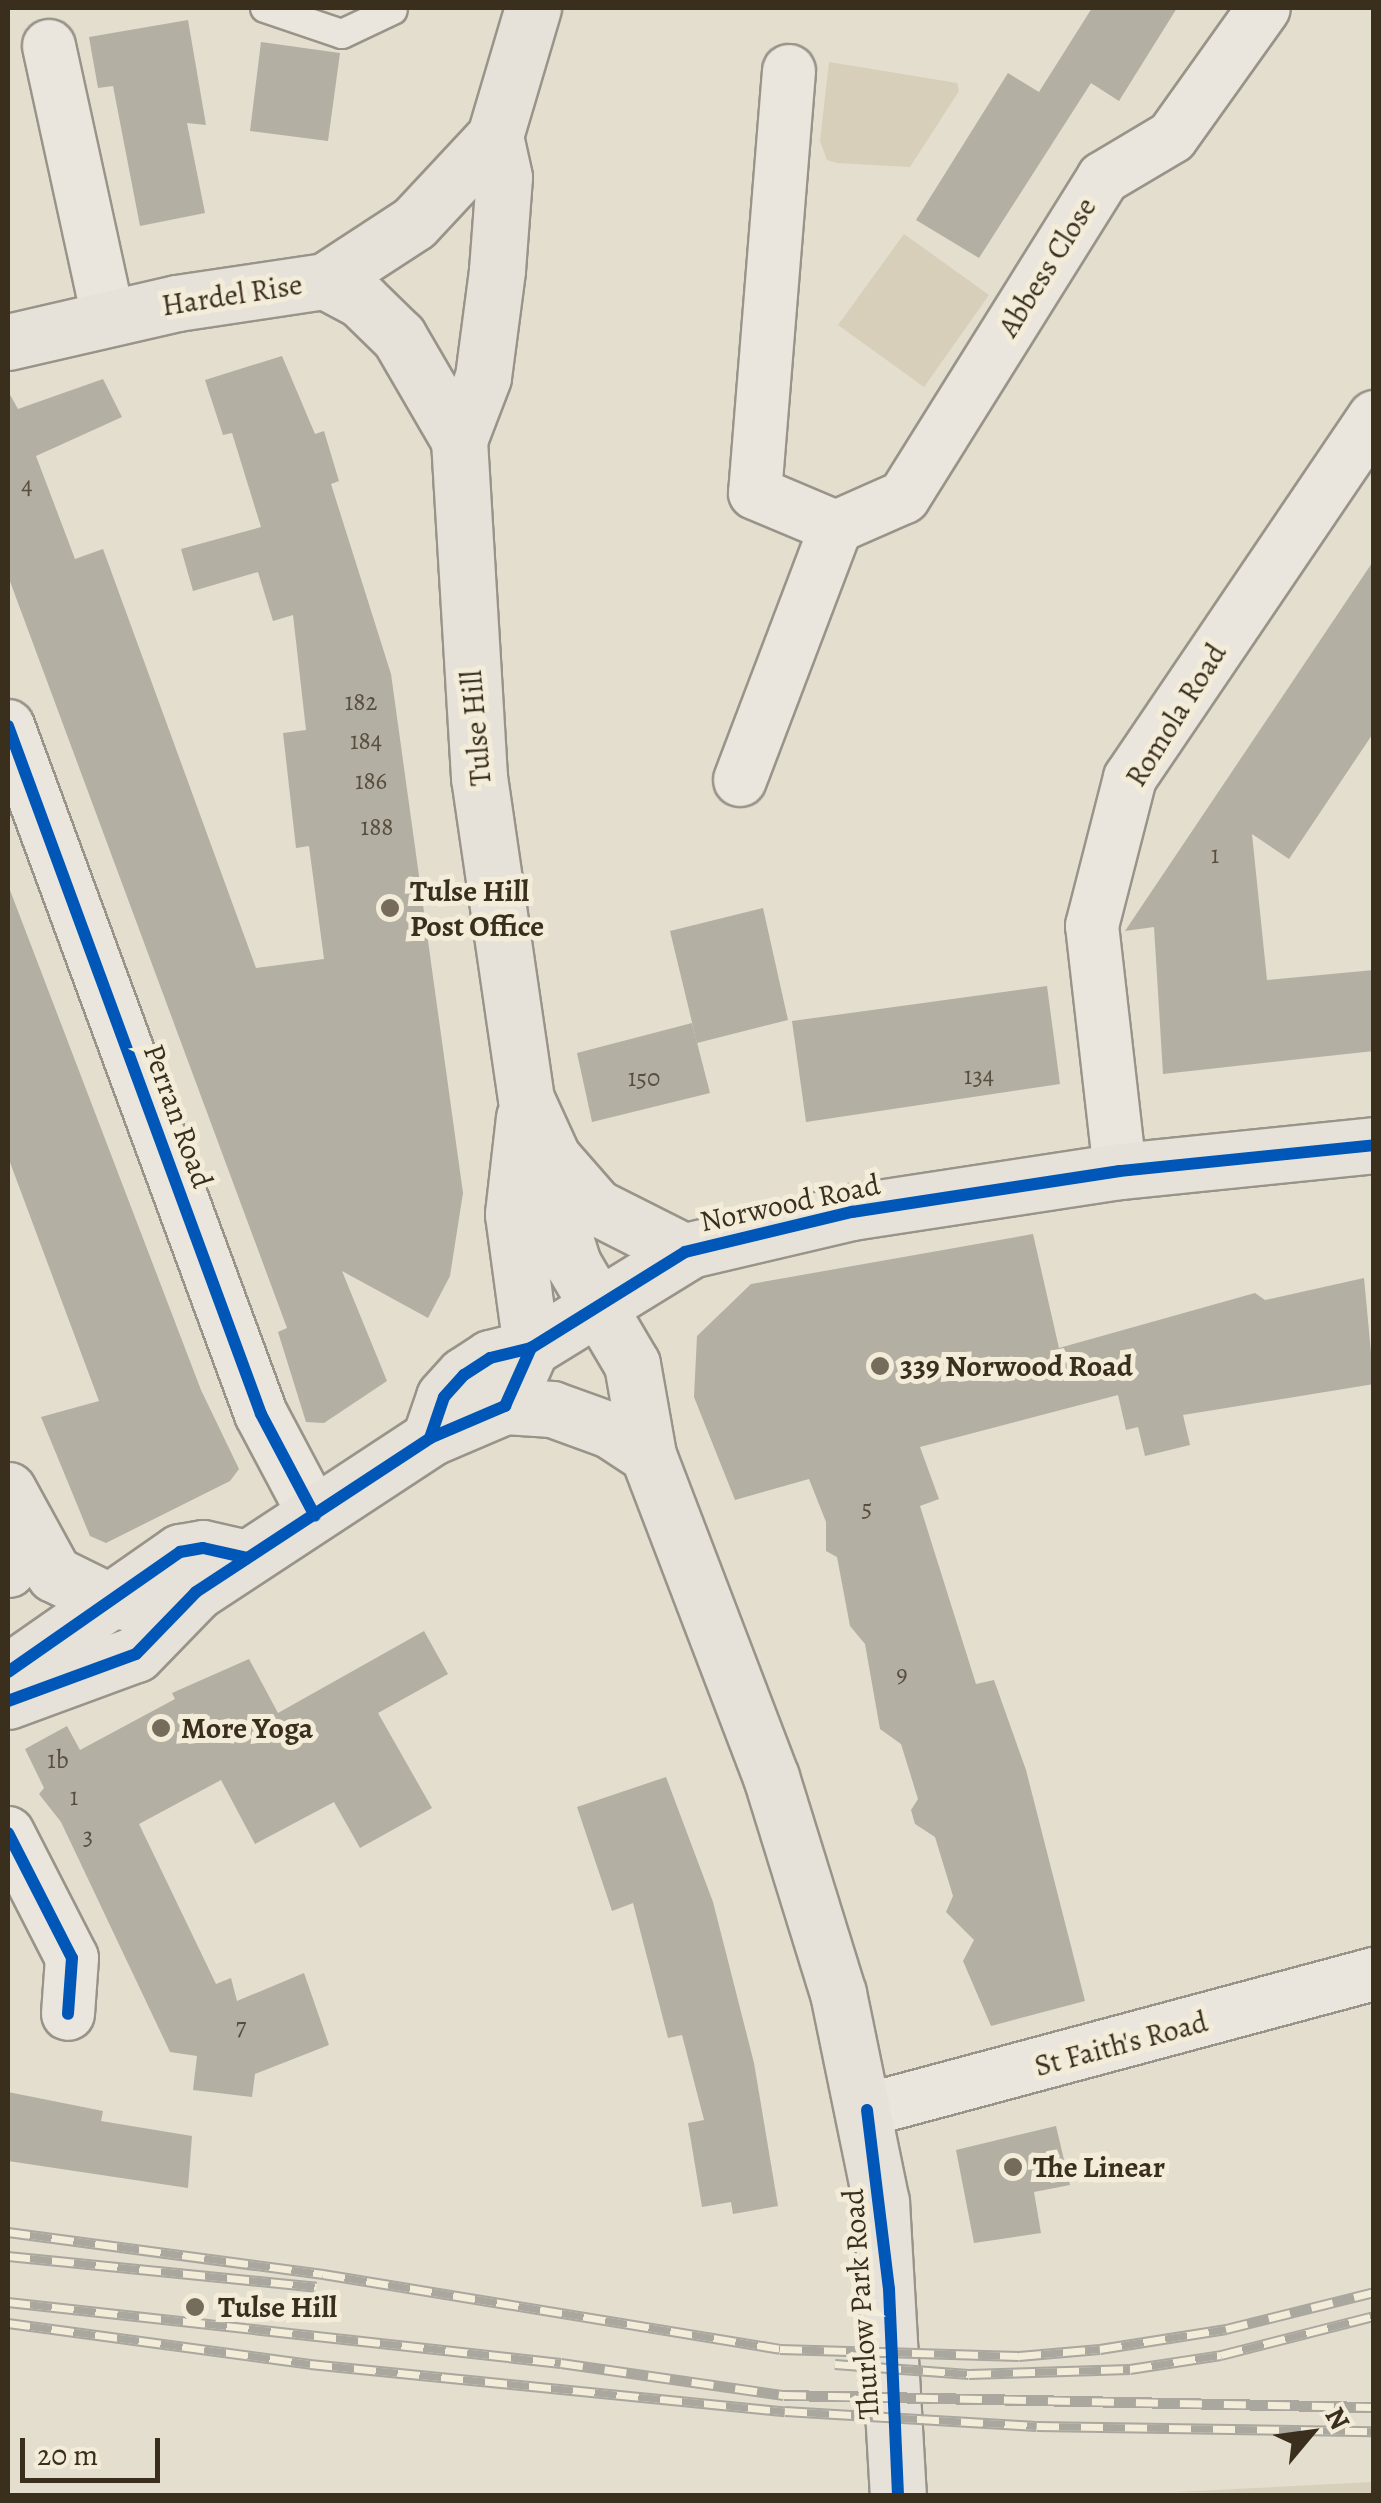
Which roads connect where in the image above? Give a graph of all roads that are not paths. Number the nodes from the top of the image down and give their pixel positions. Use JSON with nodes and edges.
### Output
{"nodes":[{"id":1,"x":266,"y":8,"type":"edge"},
{"id":2,"x":533,"y":8,"type":"edge"},
{"id":3,"x":1264,"y":8,"type":"edge"},
{"id":4,"x":394,"y":10,"type":"edge"},
{"id":5,"x":49,"y":46,"type":"dead end"},
{"id":6,"x":788,"y":71,"type":"dead end"},
{"id":7,"x":494,"y":136,"type":"junction"},
{"id":8,"x":325,"y":281,"type":"junction"},
{"id":9,"x":108,"y":317,"type":"junction"},
{"id":10,"x":8,"y":342,"type":"edge"},
{"id":11,"x":1374,"y":417,"type":"edge"},
{"id":12,"x":459,"y":440,"type":"junction"},
{"id":13,"x":836,"y":527,"type":"junction"},
{"id":14,"x":8,"y":726,"type":"edge"},
{"id":15,"x":740,"y":780,"type":"dead end"},
{"id":16,"x":526,"y":1099,"type":"junction"},
{"id":17,"x":1374,"y":1146,"type":"edge"},
{"id":18,"x":552,"y":1158,"type":"junction"},
{"id":19,"x":1120,"y":1171,"type":"junction"},
{"id":20,"x":685,"y":1252,"type":"junction"},
{"id":21,"x":600,"y":1307,"type":"junction"},
{"id":22,"x":531,"y":1348,"type":"junction"},
{"id":23,"x":505,"y":1406,"type":"junction"},
{"id":24,"x":430,"y":1438,"type":"junction"},
{"id":25,"x":648,"y":1455,"type":"junction"},
{"id":26,"x":12,"y":1503,"type":"edge"},
{"id":27,"x":315,"y":1516,"type":"junction"},
{"id":28,"x":247,"y":1558,"type":"junction"},
{"id":29,"x":8,"y":1569,"type":"edge"},
{"id":30,"x":196,"y":1592,"type":"junction"},
{"id":31,"x":105,"y":1599,"type":"junction"},
{"id":32,"x":8,"y":1672,"type":"edge"},
{"id":33,"x":8,"y":1700,"type":"edge"},
{"id":34,"x":8,"y":1833,"type":"edge"},
{"id":35,"x":1374,"y":1974,"type":"edge"},
{"id":36,"x":68,"y":2014,"type":"dead end"},
{"id":37,"x":867,"y":2110,"type":"junction"},
{"id":38,"x":898,"y":2496,"type":"edge"}],
"edges":[{"from":1,"to":4,"type":"lane"},
{"from":2,"to":7,"type":"main road","name":"Tulse Hill"},
{"from":3,"to":13,"type":"street","name":"Abbess Close"},
{"from":5,"to":9,"type":"street"},
{"from":6,"to":13,"type":"street"},
{"from":7,"to":8,"type":"main road","name":"Tulse Hill"},
{"from":7,"to":12,"type":"main road","name":"Tulse Hill"},
{"from":8,"to":9,"type":"main road","name":"Hardel Rise"},
{"from":8,"to":12,"type":"main road","name":"Hardel Rise"},
{"from":9,"to":10,"type":"main road","name":"Hardel Rise"},
{"from":11,"to":19,"type":"street","name":"Romola Road"},
{"from":12,"to":16,"type":"main road","name":"Tulse Hill"},
{"from":13,"to":15,"type":"street"},
{"from":14,"to":27,"type":"street","name":"Perran Road"},
{"from":16,"to":18,"type":"main road","name":"Tulse Hill"},
{"from":16,"to":22,"type":"main road"},
{"from":17,"to":19,"type":"main road","name":"Norwood Road"},
{"from":18,"to":20,"type":"main road","name":"Norwood Road"},
{"from":18,"to":21,"type":"main road","name":"Tulse Hill"},
{"from":19,"to":20,"type":"main road","name":"Norwood Road"},
{"from":20,"to":21,"type":"main road","name":"Norwood Road"},
{"from":21,"to":22,"type":"main road","name":"Norwood Road"},
{"from":21,"to":25,"type":"main road","name":"Thurlow Park Road"},
{"from":22,"to":23,"type":"main road"},
{"from":22,"to":24,"type":"main road","name":"Norwood Road"},
{"from":23,"to":24,"type":"main road"},
{"from":23,"to":25,"type":"main road"},
{"from":24,"to":27,"type":"main road"},
{"from":25,"to":37,"type":"main road","name":"Thurlow Park Road"},
{"from":26,"to":29,"type":"main road"},
{"from":26,"to":31,"type":"main road"},
{"from":27,"to":28,"type":"main road"},
{"from":28,"to":30,"type":"main road"},
{"from":28,"to":31,"type":"main road"},
{"from":30,"to":31,"type":"main road"},
{"from":30,"to":33,"type":"main road"},
{"from":31,"to":32,"type":"main road"},
{"from":34,"to":36,"type":"street"},
{"from":35,"to":37,"type":"street","name":"St Faith's Road"},
{"from":37,"to":38,"type":"main road","name":"Thurlow Park Road"}]}
